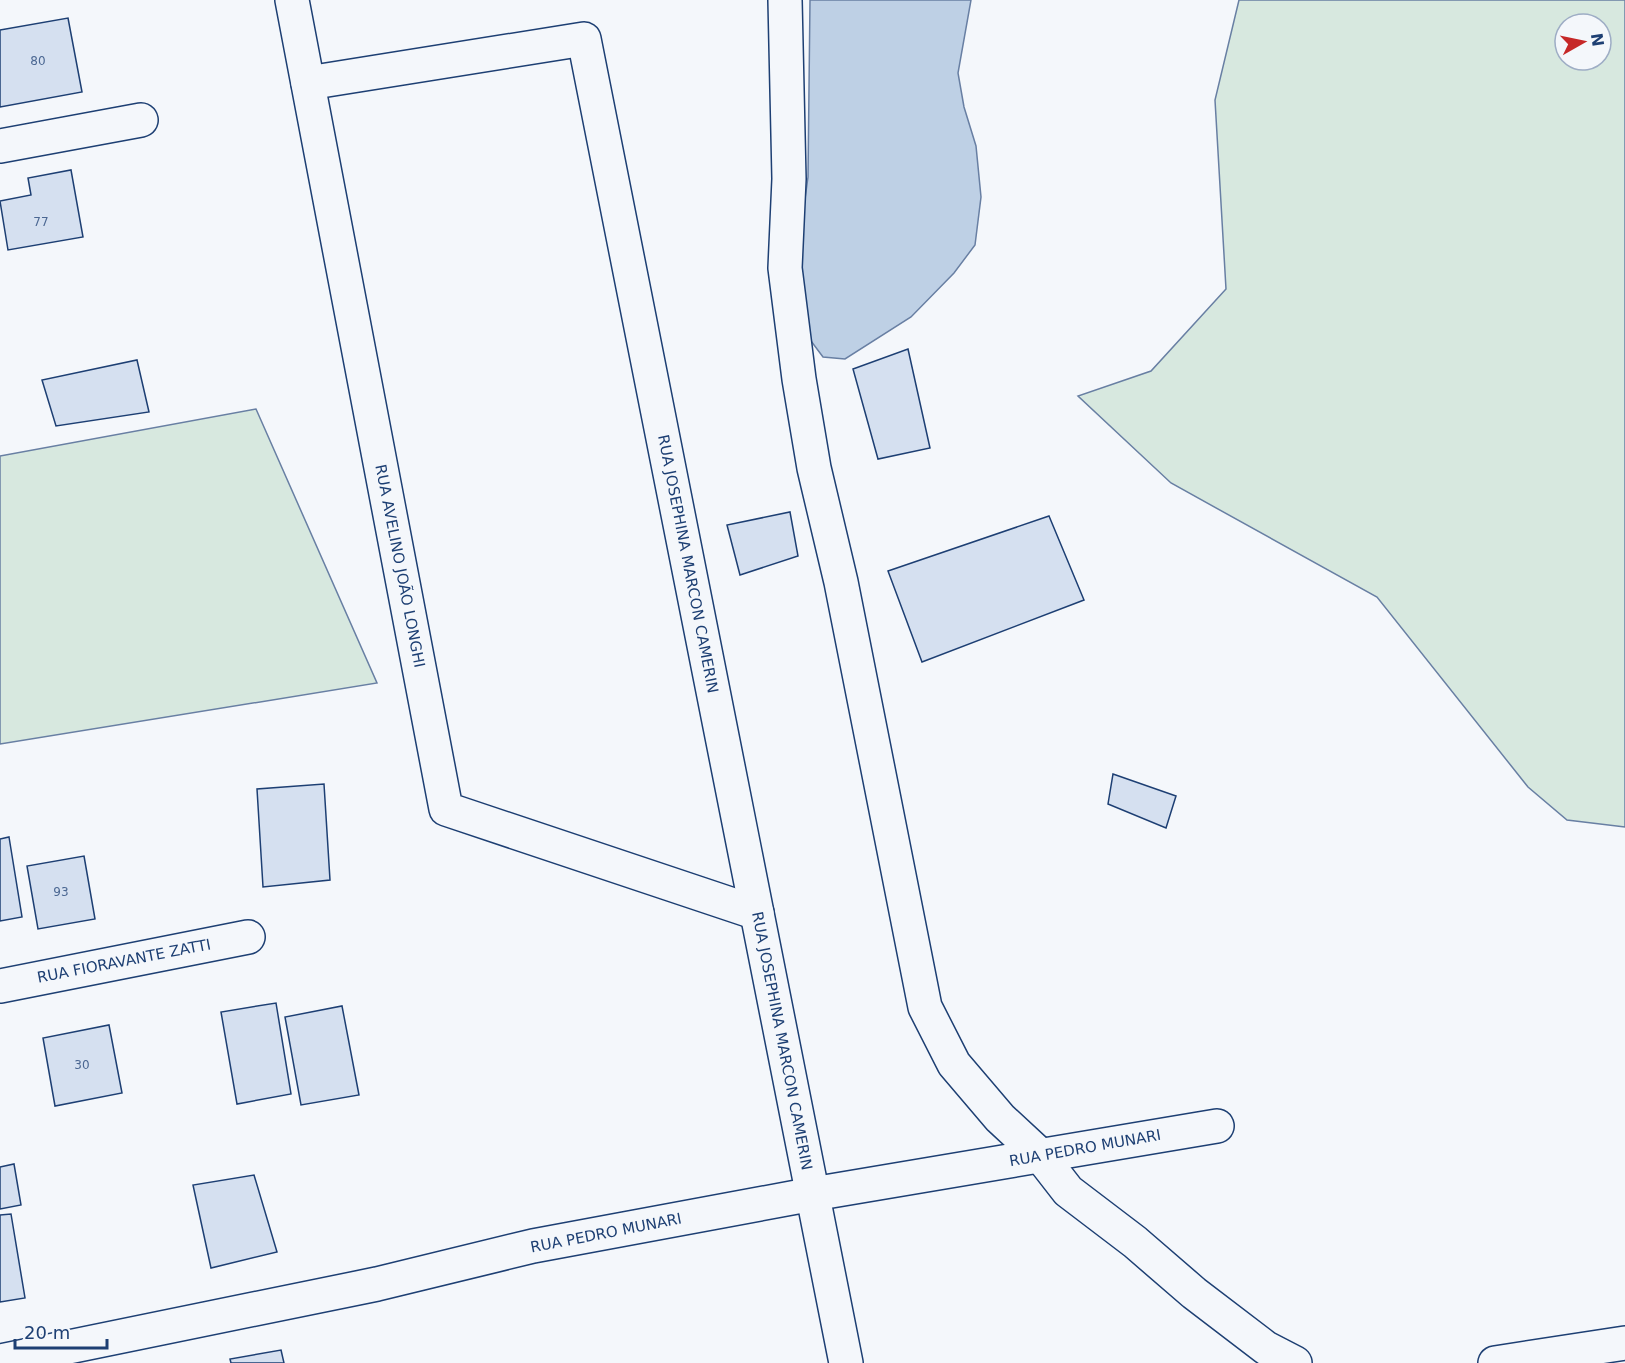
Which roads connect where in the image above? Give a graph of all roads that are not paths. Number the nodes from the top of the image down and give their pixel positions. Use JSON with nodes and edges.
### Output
{"nodes":[{"id":1,"x":292,"y":0,"type":"edge"},
{"id":2,"x":785,"y":0,"type":"edge"},
{"id":3,"x":308,"y":83,"type":"junction"},
{"id":4,"x":141,"y":120,"type":"dead end"},
{"id":5,"x":0,"y":146,"type":"edge"},
{"id":6,"x":757,"y":913,"type":"junction"},
{"id":7,"x":248,"y":937,"type":"dead end"},
{"id":8,"x":0,"y":986,"type":"edge"},
{"id":9,"x":1217,"y":1126,"type":"dead end"},
{"id":10,"x":1040,"y":1155,"type":"junction"},
{"id":11,"x":813,"y":1194,"type":"junction"},
{"id":12,"x":1625,"y":1343,"type":"edge"},
{"id":13,"x":0,"y":1361,"type":"edge"},
{"id":14,"x":846,"y":1363,"type":"edge"},
{"id":15,"x":1294,"y":1363,"type":"edge"},
{"id":16,"x":1495,"y":1363,"type":"edge"}],
"edges":[{"from":1,"to":3,"type":"street","name":"RUA AVELINO JOÃO LONGHI"},
{"from":2,"to":10,"type":"street"},
{"from":3,"to":6,"type":"street","name":"RUA AVELINO JOÃO LONGHI"},
{"from":3,"to":6,"type":"street","name":"RUA JOSEPHINA MARCON CAMERIN"},
{"from":4,"to":5,"type":"street"},
{"from":6,"to":11,"type":"street","name":"RUA JOSEPHINA MARCON CAMERIN"},
{"from":7,"to":8,"type":"street","name":"RUA FIORAVANTE ZATTI"},
{"from":9,"to":10,"type":"street","name":"RUA PEDRO MUNARI"},
{"from":10,"to":11,"type":"street","name":"RUA PEDRO MUNARI"},
{"from":10,"to":15,"type":"street"},
{"from":11,"to":13,"type":"street","name":"RUA PEDRO MUNARI"},
{"from":11,"to":14,"type":"street","name":"RUA JOSEPHINA MARCON CAMERIN"},
{"from":12,"to":16,"type":"street"}]}
